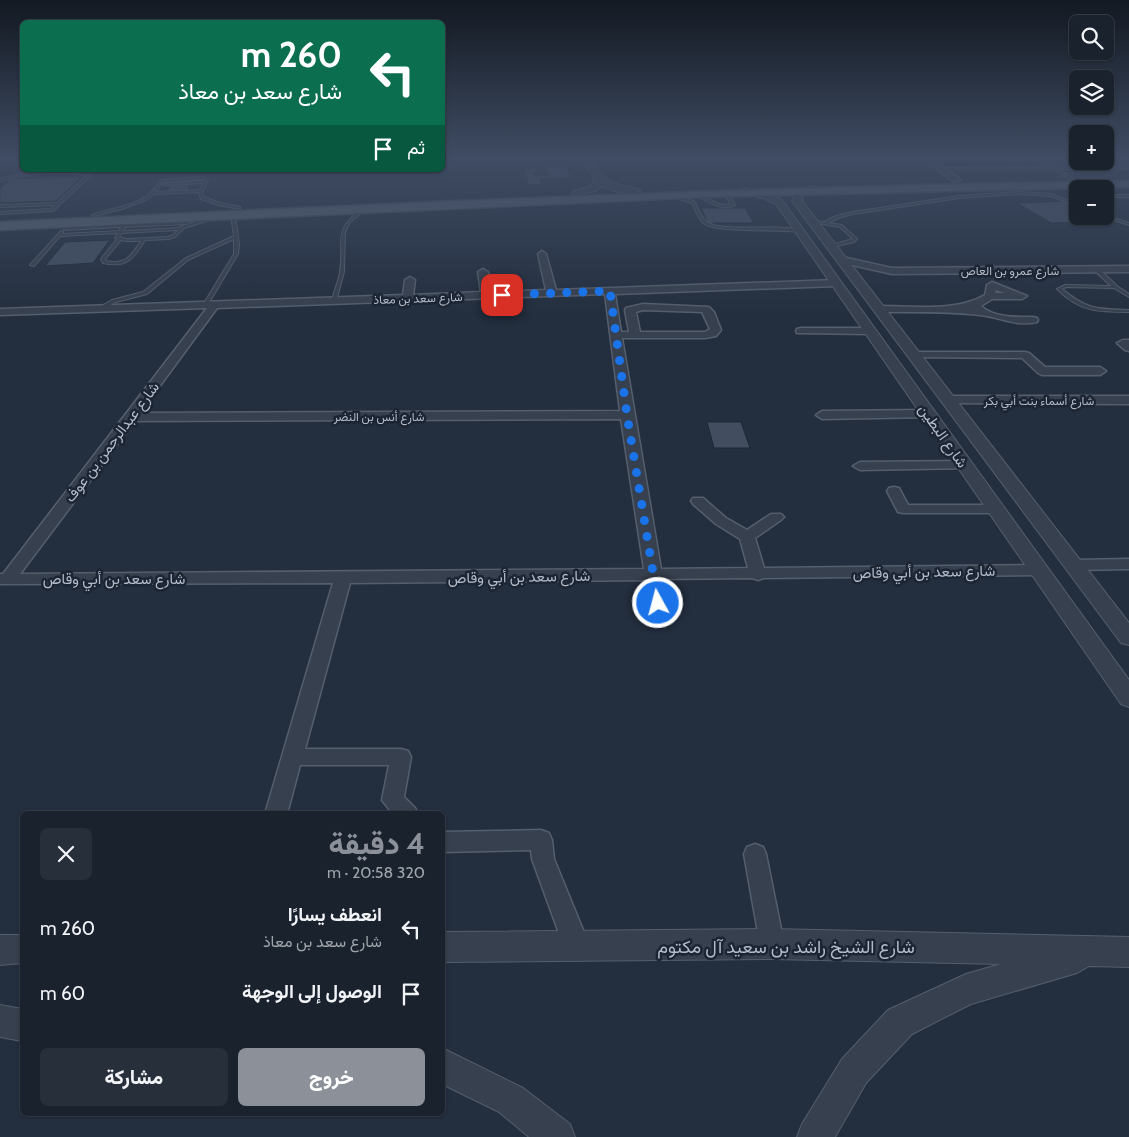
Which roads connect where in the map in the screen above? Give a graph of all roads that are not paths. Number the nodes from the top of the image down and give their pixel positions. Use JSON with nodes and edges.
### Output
{"nodes":[{"id":1,"x":115,"y":209,"type":"edge"},
{"id":2,"x":224,"y":209,"type":"edge"},
{"id":3,"x":300,"y":209,"type":"edge"},
{"id":4,"x":362,"y":209,"type":"edge"},
{"id":5,"x":364,"y":209,"type":"edge"},
{"id":6,"x":697,"y":209,"type":"edge"},
{"id":7,"x":783,"y":209,"type":"edge"},
{"id":8,"x":806,"y":209,"type":"edge"},
{"id":9,"x":879,"y":209,"type":"edge"},
{"id":10,"x":52,"y":210,"type":"joint"},
{"id":11,"x":0,"y":212,"type":"edge"},
{"id":12,"x":232,"y":213,"type":"junction"},
{"id":13,"x":94,"y":215,"type":"junction"},
{"id":14,"x":53,"y":216,"type":"dead end"},
{"id":15,"x":1114,"y":219,"type":"edge"},
{"id":16,"x":0,"y":220,"type":"edge"},
{"id":17,"x":819,"y":222,"type":"junction"},
{"id":18,"x":196,"y":223,"type":"junction"},
{"id":19,"x":119,"y":224,"type":"junction"},
{"id":20,"x":1129,"y":224,"type":"edge"},
{"id":21,"x":795,"y":225,"type":"junction"},
{"id":22,"x":0,"y":226,"type":"edge"},
{"id":23,"x":67,"y":226,"type":"junction"},
{"id":24,"x":178,"y":230,"type":"junction"},
{"id":25,"x":120,"y":232,"type":"junction"},
{"id":26,"x":59,"y":235,"type":"junction"},
{"id":27,"x":236,"y":238,"type":"junction"},
{"id":28,"x":119,"y":240,"type":"junction"},
{"id":29,"x":144,"y":240,"type":"junction"},
{"id":30,"x":832,"y":246,"type":"junction"},
{"id":31,"x":542,"y":254,"type":"dead end"},
{"id":32,"x":842,"y":260,"type":"junction"},
{"id":33,"x":32,"y":266,"type":"dead end"},
{"id":34,"x":1129,"y":269,"type":"edge"},
{"id":35,"x":978,"y":270,"type":"junction"},
{"id":36,"x":1097,"y":270,"type":"junction"},
{"id":37,"x":892,"y":271,"type":"junction"},
{"id":38,"x":483,"y":272,"type":"dead end"},
{"id":39,"x":410,"y":280,"type":"dead end"},
{"id":40,"x":858,"y":281,"type":"junction"},
{"id":41,"x":836,"y":283,"type":"junction"},
{"id":42,"x":992,"y":285,"type":"junction"},
{"id":43,"x":1115,"y":287,"type":"junction"},
{"id":44,"x":661,"y":289,"type":"junction"},
{"id":45,"x":610,"y":291,"type":"junction"},
{"id":46,"x":552,"y":293,"type":"junction"},
{"id":47,"x":486,"y":295,"type":"junction"},
{"id":48,"x":990,"y":296,"type":"junction"},
{"id":49,"x":1129,"y":296,"type":"edge"},
{"id":50,"x":407,"y":298,"type":"junction"},
{"id":51,"x":374,"y":299,"type":"junction"},
{"id":52,"x":334,"y":301,"type":"junction"},
{"id":53,"x":209,"y":305,"type":"junction"},
{"id":54,"x":671,"y":307,"type":"junction"},
{"id":55,"x":100,"y":309,"type":"junction"},
{"id":56,"x":880,"y":309,"type":"junction"},
{"id":57,"x":940,"y":309,"type":"joint"},
{"id":58,"x":979,"y":309,"type":"junction"},
{"id":59,"x":1129,"y":311,"type":"edge"},
{"id":60,"x":0,"y":312,"type":"edge"},
{"id":61,"x":370,"y":313,"type":"dead end"},
{"id":62,"x":1033,"y":320,"type":"dead end"},
{"id":63,"x":869,"y":330,"type":"junction"},
{"id":64,"x":801,"y":331,"type":"dead end"},
{"id":65,"x":616,"y":335,"type":"junction"},
{"id":66,"x":634,"y":335,"type":"junction"},
{"id":67,"x":903,"y":340,"type":"junction"},
{"id":68,"x":1129,"y":343,"type":"edge"},
{"id":69,"x":1129,"y":348,"type":"edge"},
{"id":70,"x":914,"y":355,"type":"junction"},
{"id":71,"x":1100,"y":371,"type":"dead end"},
{"id":72,"x":948,"y":400,"type":"junction"},
{"id":73,"x":1129,"y":400,"type":"edge"},
{"id":74,"x":327,"y":402,"type":"dead end"},
{"id":75,"x":928,"y":414,"type":"junction"},
{"id":76,"x":627,"y":415,"type":"junction"},
{"id":77,"x":822,"y":415,"type":"dead end"},
{"id":78,"x":321,"y":416,"type":"junction"},
{"id":79,"x":131,"y":417,"type":"junction"},
{"id":80,"x":964,"y":465,"type":"junction"},
{"id":81,"x":860,"y":466,"type":"dead end"},
{"id":82,"x":894,"y":492,"type":"dead end"},
{"id":83,"x":692,"y":501,"type":"dead end"},
{"id":84,"x":996,"y":509,"type":"junction"},
{"id":85,"x":776,"y":517,"type":"dead end"},
{"id":86,"x":747,"y":537,"type":"junction"},
{"id":87,"x":1129,"y":564,"type":"edge"},
{"id":88,"x":1074,"y":565,"type":"junction"},
{"id":89,"x":1039,"y":570,"type":"junction"},
{"id":90,"x":758,"y":575,"type":"junction"},
{"id":91,"x":654,"y":576,"type":"junction"},
{"id":92,"x":344,"y":578,"type":"junction"},
{"id":93,"x":4,"y":579,"type":"edge"},
{"id":94,"x":658,"y":603,"type":"dead end"},
{"id":95,"x":1129,"y":638,"type":"edge"},
{"id":96,"x":1129,"y":698,"type":"edge"},
{"id":97,"x":293,"y":757,"type":"junction"},
{"id":98,"x":277,"y":811,"type":"edge"},
{"id":99,"x":404,"y":811,"type":"edge"},
{"id":100,"x":445,"y":842,"type":"edge"},
{"id":101,"x":755,"y":854,"type":"dead end"},
{"id":102,"x":772,"y":944,"type":"junction"},
{"id":103,"x":445,"y":947,"type":"edge"},
{"id":104,"x":576,"y":947,"type":"junction"},
{"id":105,"x":20,"y":949,"type":"edge"},
{"id":106,"x":0,"y":950,"type":"edge"},
{"id":107,"x":1114,"y":952,"type":"edge"},
{"id":108,"x":0,"y":1021,"type":"edge"},
{"id":109,"x":20,"y":1025,"type":"edge"},
{"id":110,"x":445,"y":1067,"type":"edge"},
{"id":111,"x":557,"y":1137,"type":"edge"},
{"id":112,"x":815,"y":1137,"type":"edge"}],
"edges":[{"from":1,"to":13,"type":"lane"},
{"from":2,"to":12,"type":"lane"},
{"from":3,"to":12,"type":"main road"},
{"from":4,"to":12,"type":"main road"},
{"from":5,"to":52,"type":"lane"},
{"from":6,"to":21,"type":"lane"},
{"from":7,"to":21,"type":"street","name":"شارع البطين"},
{"from":8,"to":17,"type":"street","name":"شارع البطين"},
{"from":9,"to":17,"type":"lane"},
{"from":10,"to":11,"type":"lane"},
{"from":10,"to":14,"type":"lane"},
{"from":12,"to":13,"type":"main road"},
{"from":12,"to":18,"type":"lane"},
{"from":12,"to":19,"type":"main road"},
{"from":12,"to":27,"type":"lane"},
{"from":13,"to":16,"type":"main road"},
{"from":15,"to":20,"type":"lane"},
{"from":17,"to":21,"type":"street"},
{"from":17,"to":30,"type":"street","name":"شارع البطين"},
{"from":17,"to":30,"type":"lane"},
{"from":18,"to":19,"type":"lane"},
{"from":18,"to":24,"type":"lane"},
{"from":19,"to":23,"type":"main road"},
{"from":19,"to":25,"type":"lane"},
{"from":21,"to":41,"type":"street","name":"شارع البطين"},
{"from":22,"to":23,"type":"main road"},
{"from":23,"to":26,"type":"lane"},
{"from":24,"to":25,"type":"lane"},
{"from":24,"to":29,"type":"lane"},
{"from":25,"to":26,"type":"lane"},
{"from":25,"to":28,"type":"lane"},
{"from":26,"to":33,"type":"lane"},
{"from":27,"to":53,"type":"lane"},
{"from":27,"to":55,"type":"lane"},
{"from":28,"to":29,"type":"lane"},
{"from":28,"to":29,"type":"lane"},
{"from":30,"to":32,"type":"street","name":"شارع البطين"},
{"from":31,"to":46,"type":"street"},
{"from":32,"to":37,"type":"street","name":"شارع عمرو بن العاص"},
{"from":32,"to":40,"type":"street","name":"شارع البطين"},
{"from":34,"to":36,"type":"street","name":"شارع عمرو بن العاص"},
{"from":35,"to":36,"type":"street","name":"شارع عمرو بن العاص"},
{"from":35,"to":37,"type":"street","name":"شارع عمرو بن العاص"},
{"from":35,"to":42,"type":"street"},
{"from":36,"to":43,"type":"lane"},
{"from":37,"to":40,"type":"street","name":"شارع عمرو بن العاص"},
{"from":38,"to":47,"type":"street"},
{"from":39,"to":50,"type":"street"},
{"from":40,"to":56,"type":"street","name":"شارع البطين"},
{"from":41,"to":44,"type":"street","name":"شارع سعد بن معاذ"},
{"from":41,"to":63,"type":"street","name":"شارع البطين"},
{"from":42,"to":48,"type":"street"},
{"from":42,"to":48,"type":"street"},
{"from":43,"to":49,"type":"lane"},
{"from":43,"to":59,"type":"lane"},
{"from":44,"to":45,"type":"street","name":"شارع سعد بن معاذ"},
{"from":44,"to":54,"type":"street"},
{"from":45,"to":46,"type":"street","name":"شارع سعد بن معاذ"},
{"from":45,"to":65,"type":"street"},
{"from":46,"to":47,"type":"street","name":"شارع سعد بن معاذ"},
{"from":47,"to":50,"type":"street","name":"شارع سعد بن معاذ"},
{"from":48,"to":58,"type":"street"},
{"from":50,"to":51,"type":"street","name":"شارع سعد بن معاذ"},
{"from":51,"to":52,"type":"street","name":"شارع سعد بن معاذ"},
{"from":51,"to":61,"type":"street"},
{"from":52,"to":53,"type":"street","name":"شارع سعد بن معاذ"},
{"from":53,"to":55,"type":"street","name":"شارع سعد بن معاذ"},
{"from":53,"to":79,"type":"street","name":"شارع عبدالرحمن بن عوف"},
{"from":54,"to":66,"type":"street"},
{"from":54,"to":66,"type":"street"},
{"from":55,"to":60,"type":"street","name":"شارع سعد بن معاذ"},
{"from":56,"to":57,"type":"street"},
{"from":56,"to":67,"type":"street","name":"شارع البطين"},
{"from":57,"to":58,"type":"street"},
{"from":58,"to":62,"type":"street"},
{"from":63,"to":64,"type":"street"},
{"from":63,"to":67,"type":"street"},
{"from":63,"to":75,"type":"street","name":"شارع البطين"},
{"from":65,"to":66,"type":"street"},
{"from":65,"to":76,"type":"street"},
{"from":67,"to":70,"type":"street","name":"شارع البطين"},
{"from":68,"to":69,"type":"street"},
{"from":70,"to":71,"type":"street"},
{"from":70,"to":72,"type":"street","name":"شارع البطين"},
{"from":72,"to":73,"type":"street","name":"شارع أسماء بنت أبي بكر"},
{"from":72,"to":88,"type":"street","name":"شارع البطين"},
{"from":74,"to":78,"type":"street"},
{"from":75,"to":77,"type":"street"},
{"from":75,"to":80,"type":"street","name":"شارع البطين"},
{"from":76,"to":78,"type":"street","name":"شارع أنس بن النضر"},
{"from":76,"to":91,"type":"street"},
{"from":78,"to":79,"type":"street","name":"شارع أنس بن النضر"},
{"from":79,"to":93,"type":"street","name":"شارع عبدالرحمن بن عوف"},
{"from":80,"to":81,"type":"street"},
{"from":80,"to":84,"type":"street","name":"شارع البطين"},
{"from":82,"to":84,"type":"street"},
{"from":83,"to":86,"type":"street"},
{"from":84,"to":89,"type":"street","name":"شارع البطين"},
{"from":85,"to":86,"type":"street"},
{"from":86,"to":90,"type":"street"},
{"from":87,"to":88,"type":"street"},
{"from":88,"to":95,"type":"street","name":"شارع البطين"},
{"from":89,"to":90,"type":"street","name":"شارع سعد بن أبي وقاص"},
{"from":89,"to":96,"type":"street","name":"شارع البطين"},
{"from":90,"to":91,"type":"street","name":"شارع سعد بن أبي وقاص"},
{"from":91,"to":92,"type":"street","name":"شارع سعد بن أبي وقاص"},
{"from":91,"to":94,"type":"street"},
{"from":92,"to":93,"type":"street","name":"شارع سعد بن أبي وقاص"},
{"from":92,"to":97,"type":"street"},
{"from":97,"to":98,"type":"street"},
{"from":97,"to":99,"type":"street"},
{"from":100,"to":104,"type":"street"},
{"from":101,"to":102,"type":"street"},
{"from":102,"to":104,"type":"street","name":"شارع الشيخ راشد بن سعيد آل مكتوم"},
{"from":102,"to":107,"type":"street","name":"شارع الشيخ راشد بن سعيد آل مكتوم"},
{"from":103,"to":104,"type":"street","name":"شارع الشيخ راشد بن سعيد آل مكتوم"},
{"from":105,"to":106,"type":"street"},
{"from":107,"to":112,"type":"street"},
{"from":108,"to":109,"type":"street"},
{"from":110,"to":111,"type":"street"}]}
